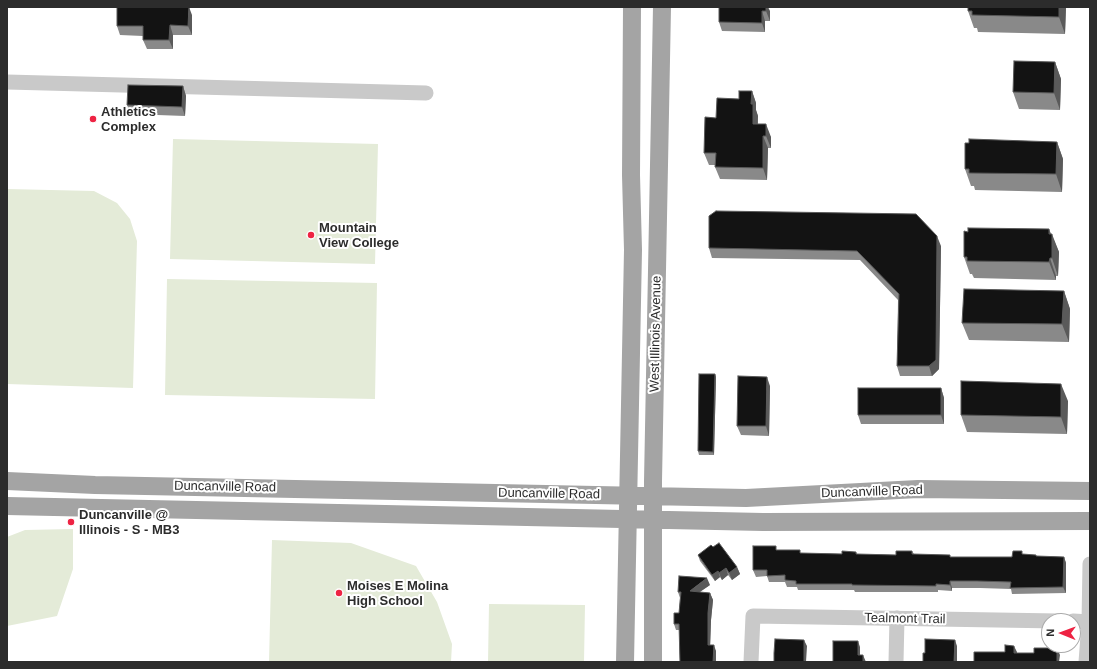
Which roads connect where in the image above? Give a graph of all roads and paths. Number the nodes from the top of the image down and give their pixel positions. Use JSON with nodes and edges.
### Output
{"nodes":[{"id":1,"x":632,"y":7,"type":"edge"},
{"id":2,"x":662,"y":7,"type":"edge"},
{"id":3,"x":631,"y":38,"type":"junction"},
{"id":4,"x":661,"y":38,"type":"junction"},
{"id":5,"x":7,"y":82,"type":"edge"},
{"id":6,"x":426,"y":93,"type":"dead end"},
{"id":7,"x":633,"y":250,"type":"junction"},
{"id":8,"x":658,"y":250,"type":"junction"},
{"id":9,"x":7,"y":481,"type":"edge"},
{"id":10,"x":1090,"y":491,"type":"edge"},
{"id":11,"x":629,"y":496,"type":"junction"},
{"id":12,"x":653,"y":496,"type":"junction"},
{"id":13,"x":7,"y":506,"type":"edge"},
{"id":14,"x":628,"y":520,"type":"junction"},
{"id":15,"x":652,"y":521,"type":"junction"},
{"id":16,"x":1090,"y":521,"type":"edge"},
{"id":17,"x":1090,"y":564,"type":"edge"},
{"id":18,"x":897,"y":618,"type":"junction"},
{"id":19,"x":1041,"y":621,"type":"edge"},
{"id":20,"x":1090,"y":622,"type":"edge"},
{"id":21,"x":625,"y":662,"type":"edge"},
{"id":22,"x":653,"y":662,"type":"edge"},
{"id":23,"x":752,"y":662,"type":"edge"},
{"id":24,"x":896,"y":662,"type":"edge"},
{"id":25,"x":1086,"y":662,"type":"edge"}],
"edges":[{"from":1,"to":3,"type":"main road","name":"West Illinois Avenue"},
{"from":2,"to":4,"type":"main road","name":"West Illinois Avenue"},
{"from":3,"to":4,"type":"main road"},
{"from":3,"to":7,"type":"main road","name":"West Illinois Avenue"},
{"from":4,"to":8,"type":"main road","name":"West Illinois Avenue"},
{"from":5,"to":6,"type":"street"},
{"from":7,"to":8,"type":"main road"},
{"from":7,"to":11,"type":"main road","name":"West Illinois Avenue"},
{"from":8,"to":12,"type":"main road","name":"West Illinois Avenue"},
{"from":9,"to":11,"type":"main road","name":"Duncanville Road"},
{"from":10,"to":12,"type":"main road","name":"Duncanville Road"},
{"from":11,"to":12,"type":"main road","name":"Duncanville Road"},
{"from":11,"to":14,"type":"main road","name":"West Illinois Avenue"},
{"from":12,"to":15,"type":"main road","name":"West Illinois Avenue"},
{"from":13,"to":14,"type":"main road","name":"Duncanville Road"},
{"from":14,"to":15,"type":"main road","name":"Duncanville Road"},
{"from":14,"to":21,"type":"main road","name":"West Illinois Avenue"},
{"from":15,"to":16,"type":"main road","name":"Duncanville Road"},
{"from":15,"to":22,"type":"main road","name":"West Illinois Avenue"},
{"from":17,"to":20,"type":"street"},
{"from":18,"to":19,"type":"street","name":"Tealmont Trail"},
{"from":18,"to":23,"type":"street","name":"Tealmont Trail"},
{"from":18,"to":24,"type":"street"},
{"from":20,"to":25,"type":"street"}]}
